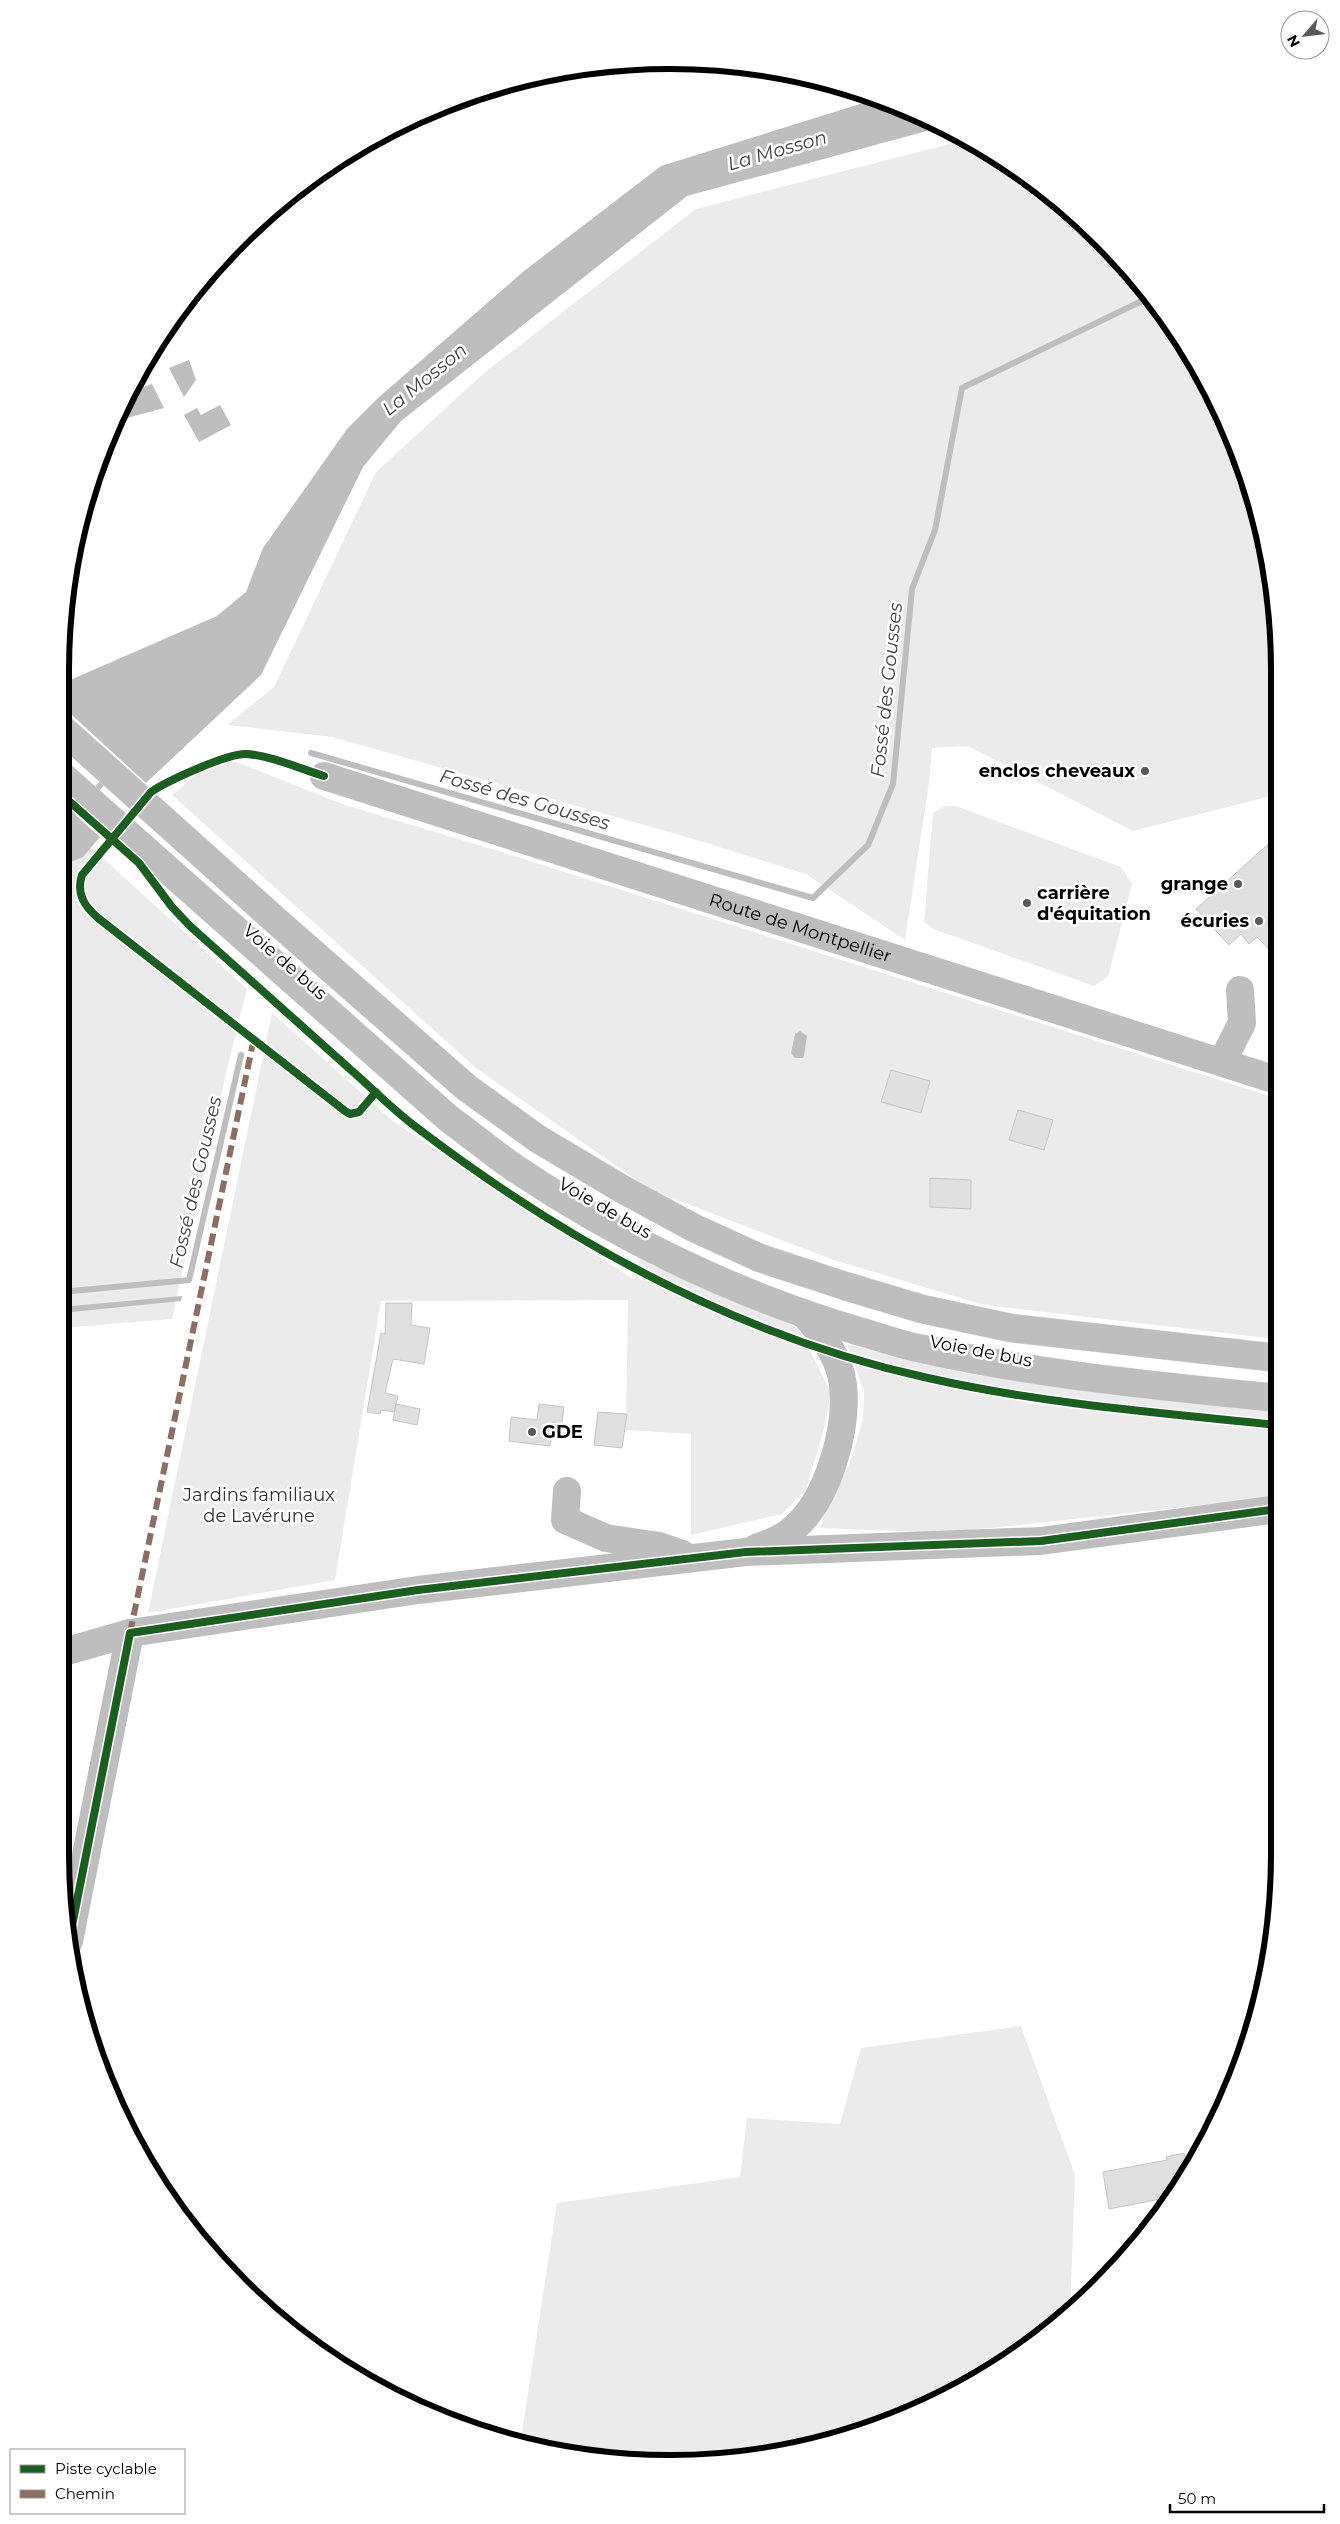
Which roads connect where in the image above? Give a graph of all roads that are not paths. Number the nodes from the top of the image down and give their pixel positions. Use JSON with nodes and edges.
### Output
{"nodes":[{"id":1,"x":69,"y":735,"type":"edge"},
{"id":2,"x":69,"y":772,"type":"edge"},
{"id":3,"x":324,"y":776,"type":"dead end"},
{"id":4,"x":69,"y":782,"type":"edge"},
{"id":5,"x":140,"y":840,"type":"junction"},
{"id":6,"x":1240,"y":990,"type":"dead end"},
{"id":7,"x":1222,"y":1062,"type":"junction"},
{"id":8,"x":1271,"y":1078,"type":"edge"},
{"id":9,"x":803,"y":1313,"type":"junction"},
{"id":10,"x":1271,"y":1357,"type":"edge"},
{"id":11,"x":1271,"y":1387,"type":"edge"},
{"id":12,"x":1271,"y":1397,"type":"edge"},
{"id":13,"x":567,"y":1491,"type":"dead end"},
{"id":14,"x":1271,"y":1510,"type":"edge"},
{"id":15,"x":794,"y":1529,"type":"junction"},
{"id":16,"x":827,"y":1550,"type":"junction"},
{"id":17,"x":746,"y":1552,"type":"junction"},
{"id":18,"x":693,"y":1558,"type":"junction"},
{"id":19,"x":130,"y":1633,"type":"junction"},
{"id":20,"x":69,"y":1650,"type":"edge"},
{"id":21,"x":73,"y":1918,"type":"edge"}],
"edges":[{"from":1,"to":10,"type":"street"},
{"from":2,"to":5,"type":"street","name":"Voie de bus"},
{"from":3,"to":7,"type":"street","name":"Route de Montpellier"},
{"from":4,"to":5,"type":"street"},
{"from":5,"to":9,"type":"street"},
{"from":5,"to":11,"type":"street","name":"Voie de bus"},
{"from":6,"to":7,"type":"street"},
{"from":7,"to":8,"type":"street","name":"Route de Montpellier"},
{"from":9,"to":12,"type":"street"},
{"from":9,"to":15,"type":"street"},
{"from":13,"to":18,"type":"street"},
{"from":14,"to":16,"type":"street"},
{"from":15,"to":16,"type":"street"},
{"from":15,"to":17,"type":"street"},
{"from":16,"to":17,"type":"street"},
{"from":17,"to":18,"type":"street"},
{"from":18,"to":19,"type":"street"},
{"from":19,"to":20,"type":"street"},
{"from":19,"to":21,"type":"street"}]}
